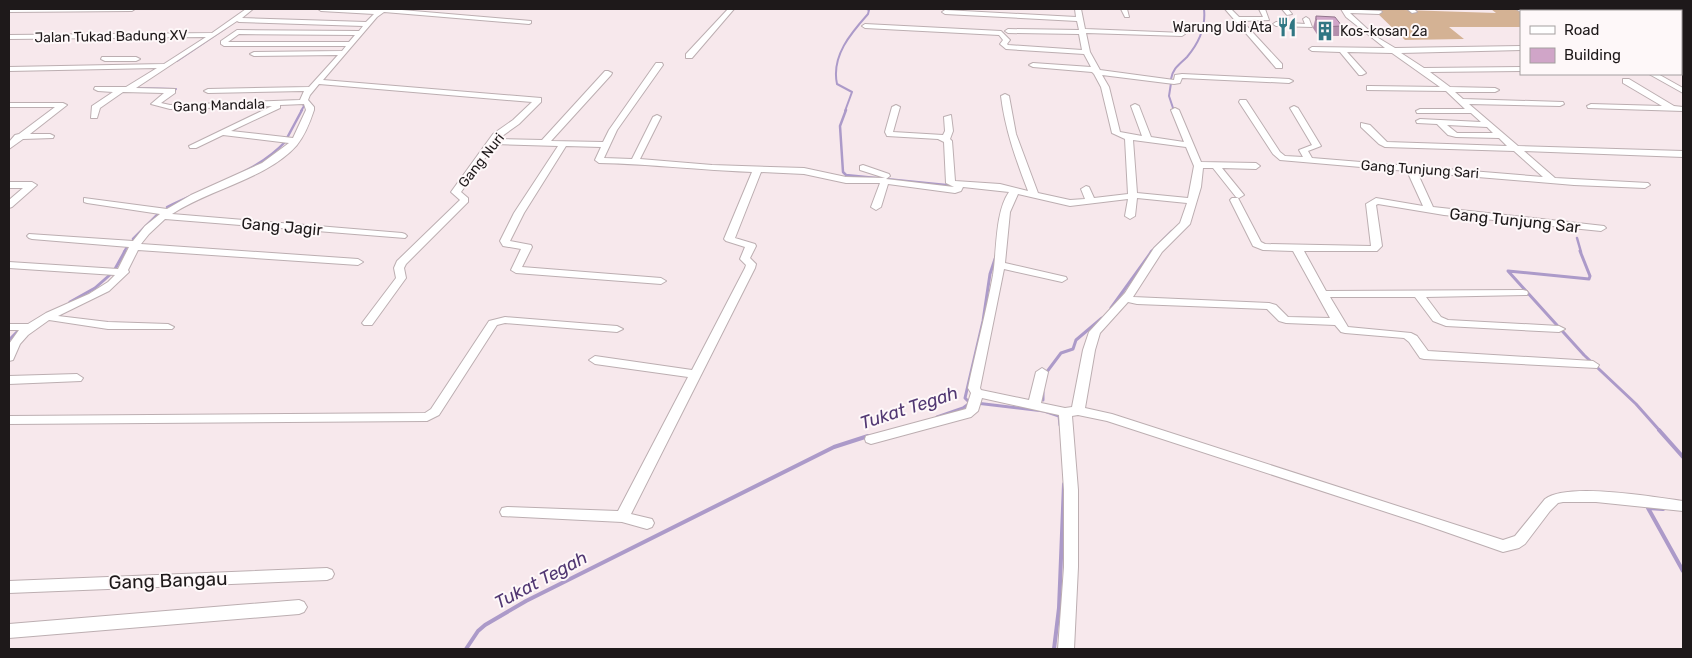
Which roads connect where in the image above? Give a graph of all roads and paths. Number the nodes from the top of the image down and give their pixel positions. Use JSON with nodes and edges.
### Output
{"nodes":[{"id":1,"x":48,"y":9,"type":"edge"},
{"id":2,"x":132,"y":9,"type":"edge"},
{"id":3,"x":250,"y":9,"type":"edge"},
{"id":4,"x":321,"y":9,"type":"edge"},
{"id":5,"x":731,"y":9,"type":"edge"},
{"id":6,"x":1078,"y":9,"type":"edge"},
{"id":7,"x":1124,"y":9,"type":"edge"},
{"id":8,"x":1228,"y":9,"type":"edge"},
{"id":9,"x":1262,"y":9,"type":"edge"},
{"id":10,"x":9,"y":10,"type":"edge"},
{"id":11,"x":382,"y":10,"type":"edge"},
{"id":12,"x":1344,"y":10,"type":"edge"},
{"id":13,"x":945,"y":12,"type":"dead end"},
{"id":14,"x":1379,"y":12,"type":"dead end"},
{"id":15,"x":1127,"y":16,"type":"dead end"},
{"id":16,"x":1306,"y":18,"type":"dead end"},
{"id":17,"x":1079,"y":19,"type":"junction"},
{"id":18,"x":1237,"y":19,"type":"junction"},
{"id":19,"x":1267,"y":19,"type":"junction"},
{"id":20,"x":239,"y":20,"type":"dead end"},
{"id":21,"x":529,"y":22,"type":"dead end"},
{"id":22,"x":368,"y":24,"type":"junction"},
{"id":23,"x":865,"y":26,"type":"dead end"},
{"id":24,"x":1008,"y":31,"type":"dead end"},
{"id":25,"x":1083,"y":32,"type":"junction"},
{"id":26,"x":360,"y":33,"type":"junction"},
{"id":27,"x":1182,"y":34,"type":"dead end"},
{"id":28,"x":214,"y":35,"type":"junction"},
{"id":29,"x":9,"y":37,"type":"edge"},
{"id":30,"x":350,"y":44,"type":"junction"},
{"id":31,"x":1085,"y":48,"type":"junction"},
{"id":32,"x":1520,"y":48,"type":"edge"},
{"id":33,"x":1312,"y":49,"type":"dead end"},
{"id":34,"x":1341,"y":49,"type":"junction"},
{"id":35,"x":1391,"y":51,"type":"junction"},
{"id":36,"x":344,"y":53,"type":"junction"},
{"id":37,"x":254,"y":54,"type":"dead end"},
{"id":38,"x":690,"y":56,"type":"dead end"},
{"id":39,"x":105,"y":59,"type":"dead end"},
{"id":40,"x":177,"y":59,"type":"junction"},
{"id":41,"x":659,"y":65,"type":"dead end"},
{"id":42,"x":1033,"y":65,"type":"dead end"},
{"id":43,"x":165,"y":66,"type":"junction"},
{"id":44,"x":1279,"y":66,"type":"dead end"},
{"id":45,"x":9,"y":69,"type":"edge"},
{"id":46,"x":1520,"y":69,"type":"edge"},
{"id":47,"x":1423,"y":70,"type":"junction"},
{"id":48,"x":1096,"y":71,"type":"junction"},
{"id":49,"x":608,"y":73,"type":"dead end"},
{"id":50,"x":1362,"y":73,"type":"dead end"},
{"id":51,"x":1655,"y":75,"type":"edge"},
{"id":52,"x":1289,"y":81,"type":"dead end"},
{"id":53,"x":1626,"y":81,"type":"dead end"},
{"id":54,"x":313,"y":86,"type":"junction"},
{"id":55,"x":1370,"y":88,"type":"dead end"},
{"id":56,"x":1448,"y":88,"type":"junction"},
{"id":57,"x":98,"y":89,"type":"dead end"},
{"id":58,"x":125,"y":89,"type":"junction"},
{"id":59,"x":1495,"y":90,"type":"dead end"},
{"id":60,"x":208,"y":91,"type":"dead end"},
{"id":61,"x":1683,"y":91,"type":"edge"},
{"id":62,"x":1005,"y":96,"type":"dead end"},
{"id":63,"x":1461,"y":101,"type":"junction"},
{"id":64,"x":306,"y":102,"type":"junction"},
{"id":65,"x":1244,"y":102,"type":"dead end"},
{"id":66,"x":281,"y":104,"type":"junction"},
{"id":67,"x":1560,"y":104,"type":"dead end"},
{"id":68,"x":9,"y":105,"type":"edge"},
{"id":69,"x":1134,"y":106,"type":"dead end"},
{"id":70,"x":1591,"y":106,"type":"dead end"},
{"id":71,"x":896,"y":107,"type":"dead end"},
{"id":72,"x":1294,"y":108,"type":"dead end"},
{"id":73,"x":1175,"y":110,"type":"dead end"},
{"id":74,"x":1679,"y":110,"type":"edge"},
{"id":75,"x":1420,"y":111,"type":"dead end"},
{"id":76,"x":1473,"y":112,"type":"junction"},
{"id":77,"x":94,"y":116,"type":"dead end"},
{"id":78,"x":657,"y":117,"type":"dead end"},
{"id":79,"x":948,"y":117,"type":"dead end"},
{"id":80,"x":1420,"y":121,"type":"dead end"},
{"id":81,"x":1440,"y":123,"type":"junction"},
{"id":82,"x":1364,"y":125,"type":"dead end"},
{"id":83,"x":1488,"y":125,"type":"junction"},
{"id":84,"x":221,"y":132,"type":"junction"},
{"id":85,"x":50,"y":136,"type":"dead end"},
{"id":86,"x":1502,"y":136,"type":"junction"},
{"id":87,"x":9,"y":137,"type":"edge"},
{"id":88,"x":20,"y":137,"type":"junction"},
{"id":89,"x":1129,"y":137,"type":"junction"},
{"id":90,"x":946,"y":138,"type":"junction"},
{"id":91,"x":1147,"y":139,"type":"junction"},
{"id":92,"x":492,"y":141,"type":"junction"},
{"id":93,"x":295,"y":142,"type":"junction"},
{"id":94,"x":544,"y":143,"type":"junction"},
{"id":95,"x":563,"y":144,"type":"junction"},
{"id":96,"x":1188,"y":145,"type":"junction"},
{"id":97,"x":9,"y":146,"type":"edge"},
{"id":98,"x":193,"y":146,"type":"dead end"},
{"id":99,"x":606,"y":146,"type":"junction"},
{"id":100,"x":1518,"y":150,"type":"junction"},
{"id":101,"x":1683,"y":154,"type":"edge"},
{"id":102,"x":1309,"y":160,"type":"junction"},
{"id":103,"x":635,"y":161,"type":"junction"},
{"id":104,"x":1199,"y":165,"type":"junction"},
{"id":105,"x":1216,"y":166,"type":"junction"},
{"id":106,"x":1256,"y":166,"type":"dead end"},
{"id":107,"x":863,"y":168,"type":"dead end"},
{"id":108,"x":758,"y":169,"type":"junction"},
{"id":109,"x":1411,"y":169,"type":"junction"},
{"id":110,"x":1551,"y":179,"type":"junction"},
{"id":111,"x":885,"y":181,"type":"junction"},
{"id":112,"x":9,"y":185,"type":"edge"},
{"id":113,"x":957,"y":185,"type":"junction"},
{"id":114,"x":1645,"y":185,"type":"dead end"},
{"id":115,"x":1086,"y":189,"type":"dead end"},
{"id":116,"x":1016,"y":190,"type":"junction"},
{"id":117,"x":1034,"y":194,"type":"junction"},
{"id":118,"x":1133,"y":196,"type":"junction"},
{"id":119,"x":87,"y":200,"type":"dead end"},
{"id":120,"x":1192,"y":200,"type":"junction"},
{"id":121,"x":1090,"y":202,"type":"junction"},
{"id":122,"x":9,"y":205,"type":"edge"},
{"id":123,"x":876,"y":207,"type":"dead end"},
{"id":124,"x":1429,"y":208,"type":"junction"},
{"id":125,"x":164,"y":216,"type":"junction"},
{"id":126,"x":1130,"y":216,"type":"dead end"},
{"id":127,"x":1601,"y":228,"type":"dead end"},
{"id":128,"x":291,"y":230,"type":"dead end"},
{"id":129,"x":32,"y":236,"type":"dead end"},
{"id":130,"x":402,"y":236,"type":"dead end"},
{"id":131,"x":135,"y":245,"type":"junction"},
{"id":132,"x":1297,"y":248,"type":"junction"},
{"id":133,"x":358,"y":262,"type":"dead end"},
{"id":134,"x":9,"y":265,"type":"edge"},
{"id":135,"x":1000,"y":265,"type":"junction"},
{"id":136,"x":124,"y":272,"type":"junction"},
{"id":137,"x":1062,"y":279,"type":"dead end"},
{"id":138,"x":661,"y":281,"type":"dead end"},
{"id":139,"x":1418,"y":293,"type":"junction"},
{"id":140,"x":1523,"y":293,"type":"dead end"},
{"id":141,"x":1322,"y":294,"type":"junction"},
{"id":142,"x":1126,"y":298,"type":"junction"},
{"id":143,"x":48,"y":317,"type":"junction"},
{"id":144,"x":368,"y":322,"type":"dead end"},
{"id":145,"x":1338,"y":322,"type":"junction"},
{"id":146,"x":9,"y":326,"type":"edge"},
{"id":147,"x":30,"y":327,"type":"junction"},
{"id":148,"x":168,"y":327,"type":"dead end"},
{"id":149,"x":617,"y":329,"type":"dead end"},
{"id":150,"x":1559,"y":329,"type":"dead end"},
{"id":151,"x":9,"y":357,"type":"edge"},
{"id":152,"x":595,"y":360,"type":"dead end"},
{"id":153,"x":1593,"y":366,"type":"dead end"},
{"id":154,"x":1042,"y":372,"type":"dead end"},
{"id":155,"x":695,"y":374,"type":"junction"},
{"id":156,"x":77,"y":378,"type":"dead end"},
{"id":157,"x":9,"y":380,"type":"edge"},
{"id":158,"x":975,"y":402,"type":"junction"},
{"id":159,"x":1034,"y":406,"type":"junction"},
{"id":160,"x":1072,"y":412,"type":"junction"},
{"id":161,"x":9,"y":420,"type":"edge"},
{"id":162,"x":871,"y":438,"type":"dead end"},
{"id":163,"x":1683,"y":506,"type":"edge"},
{"id":164,"x":507,"y":512,"type":"dead end"},
{"id":165,"x":622,"y":517,"type":"junction"},
{"id":166,"x":647,"y":523,"type":"dead end"},
{"id":167,"x":327,"y":574,"type":"dead end"},
{"id":168,"x":9,"y":587,"type":"edge"},
{"id":169,"x":299,"y":607,"type":"dead end"},
{"id":170,"x":9,"y":631,"type":"edge"},
{"id":171,"x":1066,"y":649,"type":"edge"}],
"edges":[{"from":1,"to":2,"type":"street"},
{"from":1,"to":10,"type":"street"},
{"from":3,"to":28,"type":"street"},
{"from":4,"to":11,"type":"street"},
{"from":5,"to":38,"type":"street"},
{"from":6,"to":17,"type":"street"},
{"from":7,"to":15,"type":"street"},
{"from":8,"to":18,"type":"street"},
{"from":9,"to":19,"type":"street"},
{"from":11,"to":21,"type":"street"},
{"from":11,"to":22,"type":"street"},
{"from":12,"to":14,"type":"street"},
{"from":12,"to":35,"type":"street"},
{"from":13,"to":17,"type":"street"},
{"from":16,"to":19,"type":"street"},
{"from":17,"to":25,"type":"street"},
{"from":18,"to":19,"type":"street"},
{"from":18,"to":44,"type":"street"},
{"from":20,"to":22,"type":"street"},
{"from":22,"to":26,"type":"street"},
{"from":23,"to":31,"type":"street"},
{"from":24,"to":25,"type":"street"},
{"from":25,"to":27,"type":"street"},
{"from":25,"to":31,"type":"street"},
{"from":26,"to":30,"type":"street"},
{"from":26,"to":30,"type":"street"},
{"from":28,"to":29,"type":"street","name":"Jalan Tukad Badung XV"},
{"from":28,"to":40,"type":"street"},
{"from":30,"to":36,"type":"street"},
{"from":31,"to":48,"type":"street"},
{"from":32,"to":35,"type":"street"},
{"from":33,"to":34,"type":"street"},
{"from":34,"to":35,"type":"street"},
{"from":34,"to":50,"type":"street"},
{"from":35,"to":47,"type":"street"},
{"from":36,"to":37,"type":"street"},
{"from":36,"to":54,"type":"street"},
{"from":39,"to":40,"type":"street"},
{"from":40,"to":43,"type":"street"},
{"from":41,"to":99,"type":"street"},
{"from":42,"to":48,"type":"street"},
{"from":43,"to":45,"type":"street"},
{"from":43,"to":58,"type":"street"},
{"from":46,"to":47,"type":"street"},
{"from":47,"to":56,"type":"street"},
{"from":48,"to":52,"type":"street"},
{"from":48,"to":89,"type":"street"},
{"from":49,"to":94,"type":"street"},
{"from":51,"to":61,"type":"street"},
{"from":53,"to":74,"type":"street"},
{"from":54,"to":60,"type":"street"},
{"from":54,"to":64,"type":"street"},
{"from":54,"to":92,"type":"street","name":"Gang Nuri"},
{"from":55,"to":56,"type":"street"},
{"from":56,"to":59,"type":"street"},
{"from":56,"to":63,"type":"street"},
{"from":57,"to":58,"type":"street"},
{"from":58,"to":66,"type":"street","name":"Gang Mandala"},
{"from":58,"to":77,"type":"street"},
{"from":62,"to":117,"type":"street"},
{"from":63,"to":67,"type":"street"},
{"from":63,"to":76,"type":"street"},
{"from":64,"to":66,"type":"street","name":"Gang Mandala"},
{"from":64,"to":93,"type":"street"},
{"from":65,"to":102,"type":"street","name":"Gang Tunjung Sari"},
{"from":66,"to":84,"type":"street"},
{"from":68,"to":88,"type":"street"},
{"from":69,"to":91,"type":"street"},
{"from":70,"to":74,"type":"street"},
{"from":71,"to":90,"type":"street"},
{"from":72,"to":102,"type":"street"},
{"from":73,"to":96,"type":"street"},
{"from":75,"to":76,"type":"street"},
{"from":76,"to":83,"type":"street"},
{"from":78,"to":103,"type":"street"},
{"from":79,"to":90,"type":"street"},
{"from":80,"to":81,"type":"street"},
{"from":81,"to":83,"type":"street"},
{"from":81,"to":86,"type":"street"},
{"from":82,"to":100,"type":"street"},
{"from":83,"to":86,"type":"street"},
{"from":84,"to":93,"type":"street"},
{"from":84,"to":98,"type":"street"},
{"from":85,"to":88,"type":"street"},
{"from":86,"to":100,"type":"street"},
{"from":87,"to":88,"type":"street"},
{"from":88,"to":97,"type":"street"},
{"from":89,"to":91,"type":"street"},
{"from":89,"to":118,"type":"street"},
{"from":90,"to":113,"type":"street"},
{"from":91,"to":96,"type":"street"},
{"from":92,"to":94,"type":"street"},
{"from":92,"to":144,"type":"street","name":"Gang Nuri"},
{"from":93,"to":125,"type":"street"},
{"from":94,"to":95,"type":"street"},
{"from":95,"to":99,"type":"street"},
{"from":95,"to":138,"type":"street"},
{"from":96,"to":104,"type":"street"},
{"from":99,"to":103,"type":"street"},
{"from":100,"to":101,"type":"street"},
{"from":100,"to":110,"type":"street"},
{"from":102,"to":109,"type":"street","name":"Gang Tunjung Sari"},
{"from":103,"to":108,"type":"street"},
{"from":104,"to":105,"type":"street"},
{"from":104,"to":120,"type":"street"},
{"from":105,"to":106,"type":"street"},
{"from":105,"to":132,"type":"street"},
{"from":107,"to":113,"type":"street"},
{"from":108,"to":111,"type":"street"},
{"from":108,"to":155,"type":"street"},
{"from":109,"to":110,"type":"street","name":"Gang Tunjung Sari"},
{"from":109,"to":124,"type":"street","name":"Gang Tunjung Sar"},
{"from":110,"to":114,"type":"street","name":"Gang Tunjung Sari"},
{"from":111,"to":113,"type":"street"},
{"from":111,"to":123,"type":"street"},
{"from":112,"to":122,"type":"street"},
{"from":113,"to":116,"type":"street"},
{"from":115,"to":121,"type":"street"},
{"from":116,"to":117,"type":"street"},
{"from":116,"to":135,"type":"street"},
{"from":117,"to":121,"type":"street"},
{"from":118,"to":120,"type":"street"},
{"from":118,"to":121,"type":"street"},
{"from":118,"to":126,"type":"street"},
{"from":119,"to":125,"type":"street"},
{"from":120,"to":142,"type":"street"},
{"from":124,"to":127,"type":"street","name":"Gang Tunjung Sar"},
{"from":124,"to":132,"type":"street","name":"Gang Tunjung Sar"},
{"from":125,"to":128,"type":"street","name":"Gang Jagir"},
{"from":125,"to":130,"type":"street","name":"Gang Jagir"},
{"from":125,"to":131,"type":"street"},
{"from":129,"to":131,"type":"street"},
{"from":131,"to":133,"type":"street"},
{"from":131,"to":136,"type":"street"},
{"from":132,"to":141,"type":"street"},
{"from":134,"to":136,"type":"street"},
{"from":135,"to":137,"type":"street"},
{"from":135,"to":158,"type":"street"},
{"from":136,"to":143,"type":"street"},
{"from":139,"to":140,"type":"street"},
{"from":139,"to":141,"type":"street"},
{"from":139,"to":150,"type":"street"},
{"from":141,"to":145,"type":"street"},
{"from":142,"to":145,"type":"street"},
{"from":142,"to":160,"type":"street"},
{"from":143,"to":147,"type":"street"},
{"from":143,"to":148,"type":"street"},
{"from":145,"to":153,"type":"street"},
{"from":146,"to":147,"type":"street"},
{"from":147,"to":151,"type":"street"},
{"from":149,"to":161,"type":"street"},
{"from":152,"to":155,"type":"street"},
{"from":154,"to":159,"type":"street"},
{"from":155,"to":165,"type":"street"},
{"from":156,"to":157,"type":"street"},
{"from":158,"to":159,"type":"street"},
{"from":158,"to":162,"type":"street"},
{"from":159,"to":160,"type":"street"},
{"from":160,"to":163,"type":"street"},
{"from":160,"to":171,"type":"street"},
{"from":164,"to":165,"type":"street"},
{"from":165,"to":166,"type":"street"},
{"from":167,"to":168,"type":"street","name":"Gang Bangau"},
{"from":169,"to":170,"type":"street"}]}
